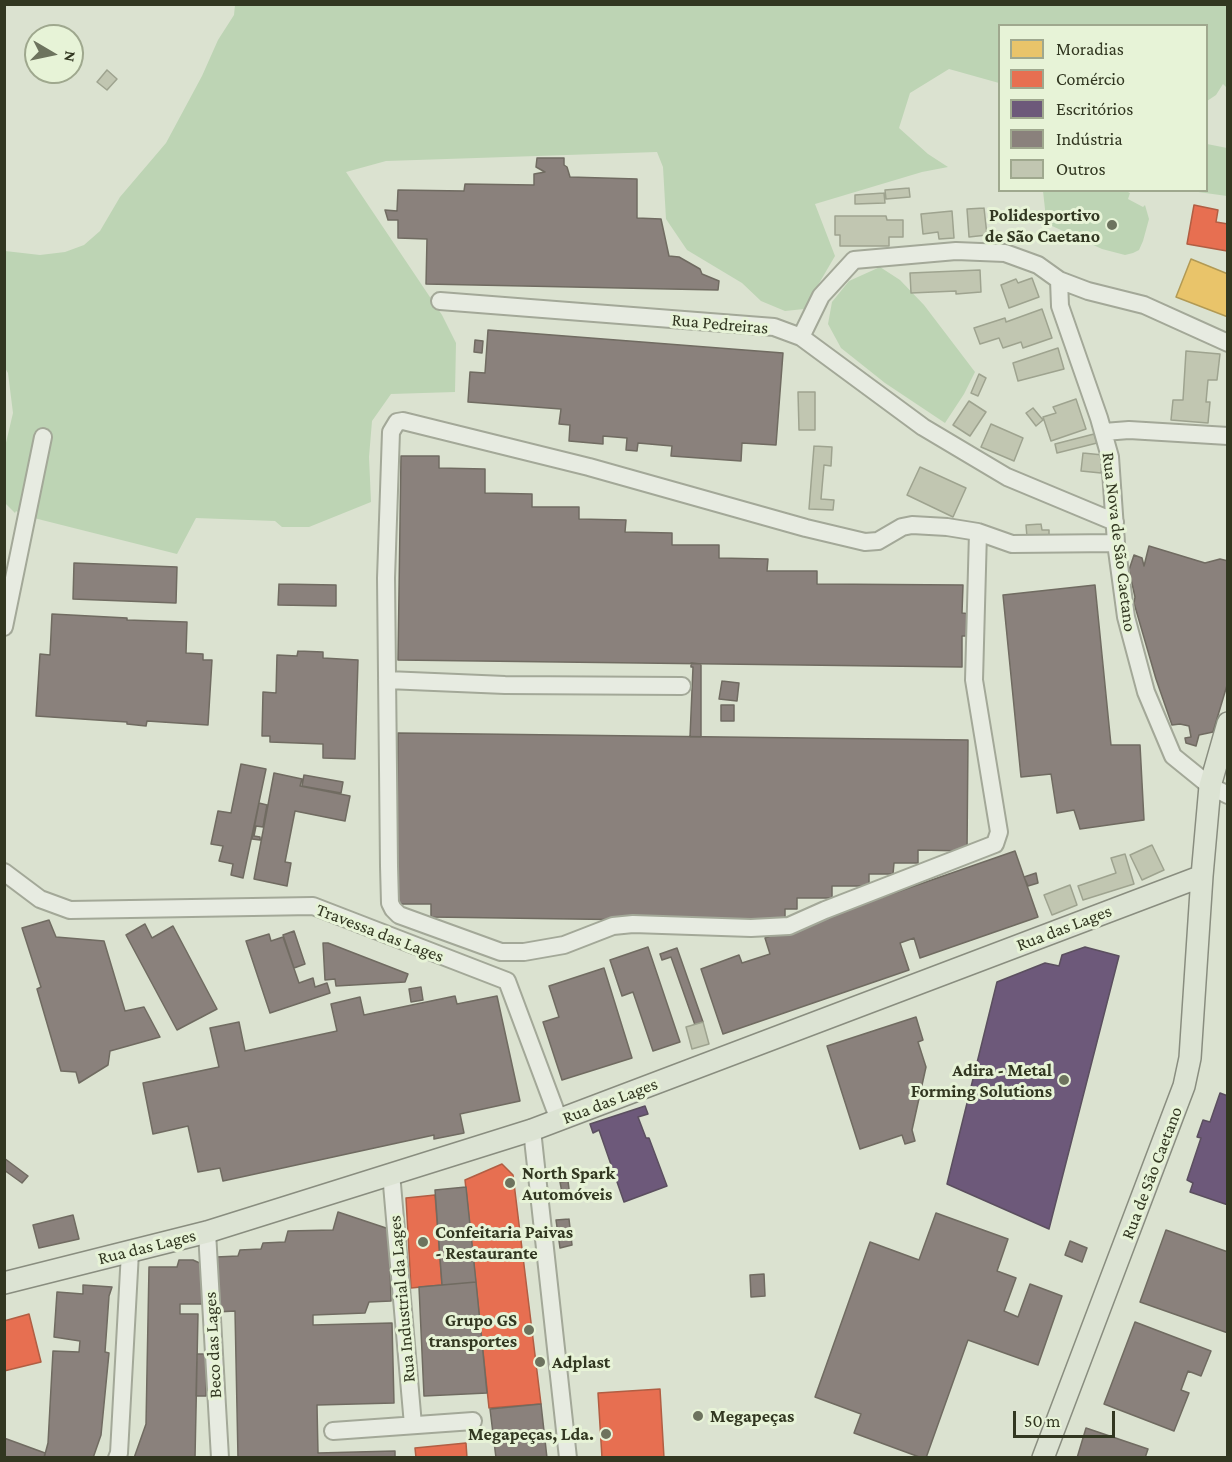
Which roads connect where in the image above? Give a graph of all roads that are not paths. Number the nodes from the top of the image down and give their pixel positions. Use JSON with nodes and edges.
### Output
{"nodes":[{"id":1,"x":1059,"y":280,"type":"junction"},
{"id":2,"x":440,"y":301,"type":"dead end"},
{"id":3,"x":801,"y":337,"type":"junction"},
{"id":4,"x":1227,"y":344,"type":"edge"},
{"id":5,"x":1104,"y":432,"type":"junction"},
{"id":6,"x":43,"y":436,"type":"dead end"},
{"id":7,"x":1227,"y":436,"type":"edge"},
{"id":8,"x":1115,"y":522,"type":"junction"},
{"id":9,"x":978,"y":532,"type":"junction"},
{"id":10,"x":1116,"y":543,"type":"junction"},
{"id":11,"x":4,"y":627,"type":"edge"},
{"id":12,"x":387,"y":680,"type":"junction"},
{"id":13,"x":682,"y":686,"type":"dead end"},
{"id":14,"x":1227,"y":723,"type":"edge"},
{"id":15,"x":1219,"y":790,"type":"edge"},
{"id":16,"x":4,"y":872,"type":"edge"},
{"id":17,"x":1202,"y":876,"type":"junction"},
{"id":18,"x":559,"y":1120,"type":"junction"},
{"id":19,"x":532,"y":1130,"type":"junction"},
{"id":20,"x":391,"y":1173,"type":"junction"},
{"id":21,"x":207,"y":1232,"type":"junction"},
{"id":22,"x":130,"y":1251,"type":"junction"},
{"id":23,"x":4,"y":1283,"type":"edge"},
{"id":24,"x":473,"y":1421,"type":"dead end"},
{"id":25,"x":412,"y":1425,"type":"junction"},
{"id":26,"x":333,"y":1431,"type":"dead end"},
{"id":27,"x":117,"y":1458,"type":"edge"},
{"id":28,"x":219,"y":1458,"type":"edge"},
{"id":29,"x":568,"y":1458,"type":"edge"},
{"id":30,"x":1043,"y":1458,"type":"edge"}],
"edges":[{"from":1,"to":3,"type":"street"},
{"from":1,"to":4,"type":"street"},
{"from":1,"to":5,"type":"street","name":"Rua Nova de São Caetano"},
{"from":2,"to":3,"type":"street","name":"Rua Pedreiras"},
{"from":3,"to":8,"type":"street","name":"Rua Pedreiras"},
{"from":5,"to":7,"type":"street"},
{"from":5,"to":8,"type":"street","name":"Rua Nova de São Caetano"},
{"from":6,"to":11,"type":"street"},
{"from":8,"to":10,"type":"street","name":"Rua Nova de São Caetano"},
{"from":9,"to":10,"type":"street"},
{"from":9,"to":12,"type":"street"},
{"from":9,"to":12,"type":"street"},
{"from":10,"to":15,"type":"street","name":"Rua Nova de São Caetano"},
{"from":12,"to":13,"type":"street"},
{"from":14,"to":15,"type":"main road","name":"Rua de São Caetano"},
{"from":15,"to":17,"type":"main road","name":"Rua de São Caetano"},
{"from":16,"to":18,"type":"street","name":"Travessa das Lages"},
{"from":17,"to":18,"type":"main road","name":"Rua das Lages"},
{"from":17,"to":30,"type":"main road","name":"Rua de São Caetano"},
{"from":18,"to":19,"type":"main road","name":"Rua das Lages"},
{"from":19,"to":20,"type":"main road","name":"Rua das Lages"},
{"from":19,"to":29,"type":"street"},
{"from":20,"to":21,"type":"main road","name":"Rua das Lages"},
{"from":20,"to":25,"type":"street","name":"Rua Industrial da Lages"},
{"from":21,"to":22,"type":"main road","name":"Rua das Lages"},
{"from":21,"to":28,"type":"street","name":"Beco das Lages"},
{"from":22,"to":23,"type":"main road","name":"Rua das Lages"},
{"from":22,"to":27,"type":"street"},
{"from":24,"to":25,"type":"street"},
{"from":25,"to":26,"type":"street"}]}
